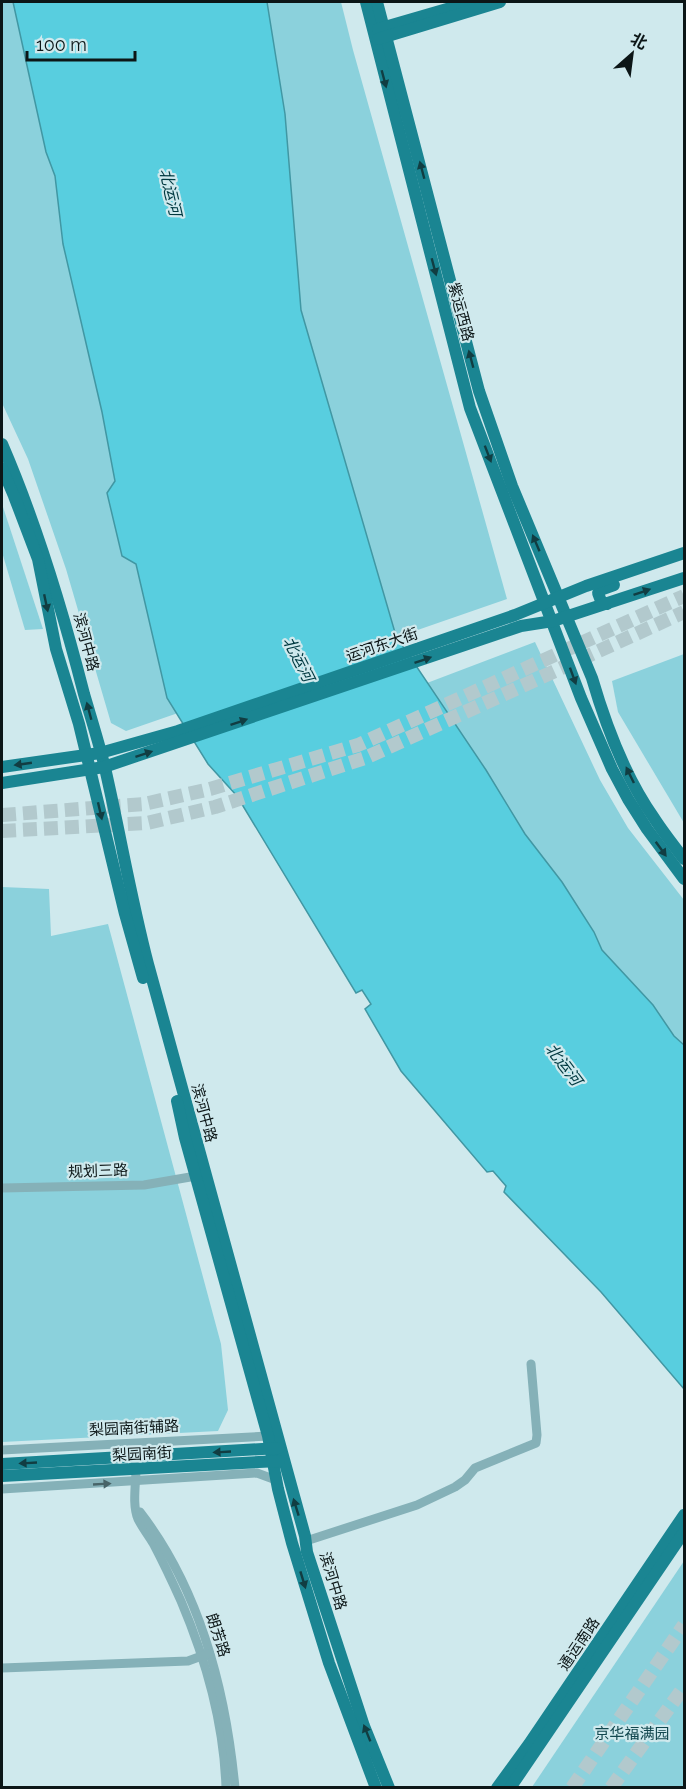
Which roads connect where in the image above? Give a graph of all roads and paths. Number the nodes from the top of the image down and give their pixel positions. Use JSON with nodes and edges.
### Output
{"nodes":[{"id":1,"x":366,"y":2,"type":"edge"},
{"id":2,"x":377,"y":2,"type":"edge"},
{"id":3,"x":471,"y":2,"type":"edge"},
{"id":4,"x":500,"y":2,"type":"edge"},
{"id":5,"x":379,"y":34,"type":"junction"},
{"id":6,"x":2,"y":444,"type":"edge"},
{"id":7,"x":2,"y":468,"type":"edge"},
{"id":8,"x":684,"y":553,"type":"edge"},
{"id":9,"x":652,"y":565,"type":"junction"},
{"id":10,"x":684,"y":578,"type":"edge"},
{"id":11,"x":558,"y":597,"type":"junction"},
{"id":12,"x":545,"y":603,"type":"junction"},
{"id":13,"x":607,"y":604,"type":"junction"},
{"id":14,"x":566,"y":617,"type":"junction"},
{"id":15,"x":518,"y":621,"type":"junction"},
{"id":16,"x":553,"y":621,"type":"junction"},
{"id":17,"x":181,"y":736,"type":"junction"},
{"id":18,"x":100,"y":753,"type":"junction"},
{"id":19,"x":86,"y":754,"type":"junction"},
{"id":20,"x":2,"y":767,"type":"edge"},
{"id":21,"x":104,"y":767,"type":"junction"},
{"id":22,"x":90,"y":769,"type":"junction"},
{"id":23,"x":2,"y":783,"type":"edge"},
{"id":24,"x":684,"y":859,"type":"edge"},
{"id":25,"x":684,"y":879,"type":"edge"},
{"id":26,"x":196,"y":1176,"type":"junction"},
{"id":27,"x":2,"y":1188,"type":"edge"},
{"id":28,"x":531,"y":1364,"type":"dead end"},
{"id":29,"x":268,"y":1436,"type":"junction"},
{"id":30,"x":2,"y":1450,"type":"edge"},
{"id":31,"x":277,"y":1455,"type":"junction"},
{"id":32,"x":2,"y":1464,"type":"edge"},
{"id":33,"x":136,"y":1475,"type":"junction"},
{"id":34,"x":2,"y":1476,"type":"edge"},
{"id":35,"x":276,"y":1480,"type":"junction"},
{"id":36,"x":2,"y":1489,"type":"edge"},
{"id":37,"x":684,"y":1515,"type":"edge"},
{"id":38,"x":684,"y":1532,"type":"edge"},
{"id":39,"x":306,"y":1541,"type":"junction"},
{"id":40,"x":206,"y":1654,"type":"junction"},
{"id":41,"x":2,"y":1668,"type":"edge"},
{"id":42,"x":226,"y":1788,"type":"edge"},
{"id":43,"x":234,"y":1788,"type":"edge"},
{"id":44,"x":376,"y":1788,"type":"edge"},
{"id":45,"x":389,"y":1788,"type":"edge"},
{"id":46,"x":497,"y":1788,"type":"edge"},
{"id":47,"x":510,"y":1788,"type":"edge"}],
"edges":[{"from":1,"to":5,"type":"main road","name":"紫运西路"},
{"from":2,"to":5,"type":"main road","name":"紫运西路"},
{"from":3,"to":5,"type":"main road"},
{"from":4,"to":5,"type":"main road"},
{"from":11,"to":5,"type":"main road","name":"紫运西路","one_way":true},
{"from":5,"to":12,"type":"main road","name":"紫运西路","one_way":true},
{"from":18,"to":6,"type":"main road","name":"滨河中路","one_way":true},
{"from":7,"to":19,"type":"main road","name":"滨河中路","one_way":true},
{"from":8,"to":9,"type":"main road","name":"运河东大街"},
{"from":9,"to":11,"type":"main road","name":"运河东大街"},
{"from":9,"to":13,"type":"main road"},
{"from":13,"to":10,"type":"main road","name":"运河东大街","one_way":true},
{"from":11,"to":12,"type":"main road","name":"运河东大街"},
{"from":11,"to":14,"type":"main road","name":"紫运西路"},
{"from":12,"to":15,"type":"main road","name":"运河东大街"},
{"from":12,"to":16,"type":"main road","name":"紫运西路"},
{"from":13,"to":14,"type":"main road","name":"运河东大街"},
{"from":14,"to":16,"type":"main road","name":"运河东大街"},
{"from":24,"to":14,"type":"main road","name":"紫运西路","one_way":true},
{"from":15,"to":16,"type":"main road","name":"运河东大街"},
{"from":15,"to":17,"type":"main road","name":"运河东大街"},
{"from":16,"to":25,"type":"main road","name":"紫运西路","one_way":true},
{"from":17,"to":18,"type":"main road","name":"运河东大街"},
{"from":21,"to":17,"type":"main road","name":"运河东大街","one_way":true},
{"from":18,"to":19,"type":"main road","name":"运河东大街"},
{"from":18,"to":21,"type":"main road","name":"滨河中路"},
{"from":19,"to":20,"type":"main road","name":"运河东大街","one_way":true},
{"from":19,"to":22,"type":"main road","name":"滨河中路"},
{"from":21,"to":22,"type":"main road","name":"运河东大街"},
{"from":21,"to":31,"type":"main road","name":"滨河中路"},
{"from":22,"to":23,"type":"main road","name":"运河东大街"},
{"from":22,"to":26,"type":"main road","name":"滨河中路","one_way":true},
{"from":26,"to":27,"type":"street","name":"规划三路"},
{"from":26,"to":29,"type":"main road","name":"滨河中路"},
{"from":28,"to":39,"type":"street"},
{"from":29,"to":30,"type":"street","name":"梨园南街辅路"},
{"from":29,"to":31,"type":"main road","name":"滨河中路"},
{"from":31,"to":32,"type":"main road","name":"梨园南街","one_way":true},
{"from":31,"to":33,"type":"main road","name":"梨园南街"},
{"from":31,"to":35,"type":"main road","name":"滨河中路"},
{"from":39,"to":31,"type":"main road","name":"滨河中路","one_way":true},
{"from":33,"to":34,"type":"main road","name":"梨园南街"},
{"from":33,"to":35,"type":"street"},
{"from":36,"to":33,"type":"street","one_way":true},
{"from":33,"to":40,"type":"street","name":"朗芳路"},
{"from":35,"to":44,"type":"main road","name":"滨河中路","one_way":true},
{"from":37,"to":46,"type":"main road","name":"通运南路"},
{"from":38,"to":47,"type":"main road","name":"通运南路"},
{"from":45,"to":39,"type":"main road","name":"滨河中路","one_way":true},
{"from":40,"to":41,"type":"street"},
{"from":40,"to":42,"type":"street","name":"朗芳路"},
{"from":40,"to":43,"type":"street","name":"朗芳路"}]}
